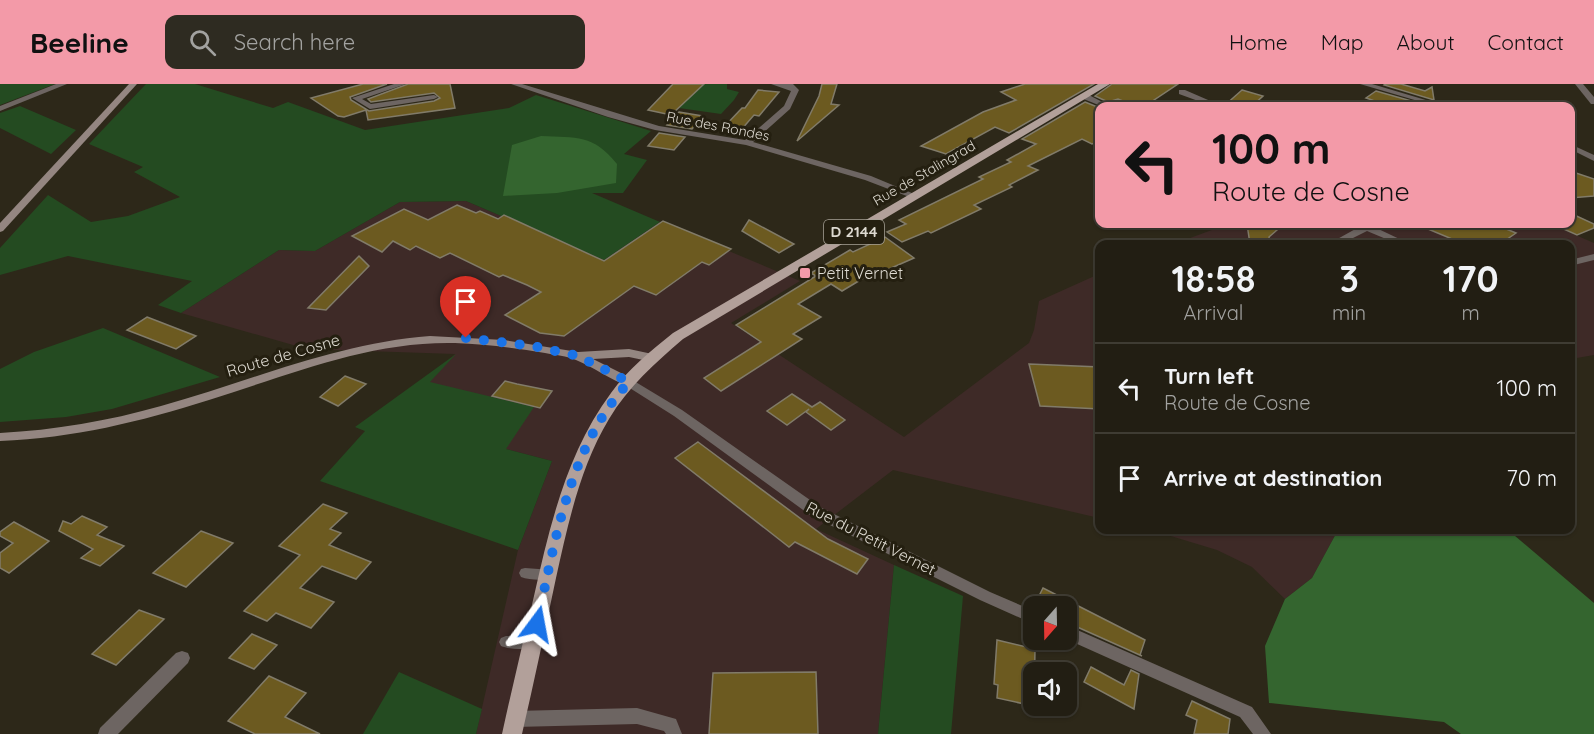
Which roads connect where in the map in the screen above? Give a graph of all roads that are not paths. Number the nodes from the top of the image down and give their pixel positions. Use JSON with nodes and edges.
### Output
{"nodes":[{"id":1,"x":63,"y":84,"type":"edge"},
{"id":2,"x":133,"y":84,"type":"edge"},
{"id":3,"x":402,"y":84,"type":"edge"},
{"id":4,"x":515,"y":84,"type":"edge"},
{"id":5,"x":775,"y":84,"type":"edge"},
{"id":6,"x":1105,"y":84,"type":"edge"},
{"id":7,"x":1364,"y":84,"type":"edge"},
{"id":8,"x":1579,"y":84,"type":"edge"},
{"id":9,"x":379,"y":91,"type":"junction"},
{"id":10,"x":1182,"y":92,"type":"dead end"},
{"id":11,"x":1084,"y":96,"type":"junction"},
{"id":12,"x":434,"y":97,"type":"dead end"},
{"id":13,"x":1097,"y":102,"type":"edge"},
{"id":14,"x":1208,"y":102,"type":"edge"},
{"id":15,"x":1428,"y":102,"type":"edge"},
{"id":16,"x":1594,"y":102,"type":"edge"},
{"id":17,"x":397,"y":103,"type":"junction"},
{"id":18,"x":0,"y":109,"type":"edge"},
{"id":19,"x":747,"y":143,"type":"junction"},
{"id":20,"x":1575,"y":148,"type":"edge"},
{"id":21,"x":1591,"y":155,"type":"edge"},
{"id":22,"x":915,"y":196,"type":"junction"},
{"id":23,"x":1359,"y":228,"type":"edge"},
{"id":24,"x":1370,"y":228,"type":"edge"},
{"id":25,"x":0,"y":230,"type":"edge"},
{"id":26,"x":1341,"y":240,"type":"edge"},
{"id":27,"x":1396,"y":240,"type":"edge"},
{"id":28,"x":1594,"y":257,"type":"edge"},
{"id":29,"x":1575,"y":262,"type":"edge"},
{"id":30,"x":578,"y":356,"type":"junction"},
{"id":31,"x":652,"y":357,"type":"junction"},
{"id":32,"x":629,"y":382,"type":"junction"},
{"id":33,"x":0,"y":437,"type":"edge"},
{"id":34,"x":525,"y":573,"type":"dead end"},
{"id":35,"x":548,"y":574,"type":"junction"},
{"id":36,"x":1023,"y":613,"type":"edge"},
{"id":37,"x":1077,"y":637,"type":"edge"},
{"id":38,"x":506,"y":642,"type":"dead end"},
{"id":39,"x":533,"y":642,"type":"junction"},
{"id":40,"x":182,"y":658,"type":"dead end"},
{"id":41,"x":513,"y":726,"type":"edge"},
{"id":42,"x":106,"y":734,"type":"edge"},
{"id":43,"x":674,"y":734,"type":"edge"},
{"id":44,"x":1263,"y":734,"type":"edge"}],
"edges":[{"from":1,"to":18,"type":"street"},
{"from":2,"to":25,"type":"main road"},
{"from":3,"to":9,"type":"street"},
{"from":4,"to":19,"type":"street","name":"Rue des Rondes"},
{"from":5,"to":19,"type":"street"},
{"from":6,"to":11,"type":"main road","name":"Rue de Stalingrad","number":"D 2144"},
{"from":7,"to":15,"type":"street"},
{"from":8,"to":16,"type":"street"},
{"from":9,"to":17,"type":"street"},
{"from":9,"to":17,"type":"street"},
{"from":10,"to":14,"type":"street"},
{"from":11,"to":13,"type":"street"},
{"from":11,"to":22,"type":"main road","name":"Rue de Stalingrad","number":"D 2144"},
{"from":12,"to":17,"type":"street"},
{"from":19,"to":22,"type":"street","name":"Rue des Rondes"},
{"from":20,"to":21,"type":"street"},
{"from":22,"to":31,"type":"main road","name":"Rue de Stalingrad","number":"D 2144"},
{"from":23,"to":26,"type":"street"},
{"from":24,"to":27,"type":"street"},
{"from":28,"to":29,"type":"street"},
{"from":30,"to":31,"type":"main road","name":"Route de Cosne"},
{"from":30,"to":32,"type":"main road","name":"Route de Cosne"},
{"from":30,"to":33,"type":"main road","name":"Route de Cosne"},
{"from":31,"to":32,"type":"main road","name":"Rue de Stalingrad","number":"D 2144"},
{"from":32,"to":35,"type":"main road","name":"Rue de Stalingrad","number":"D 2144"},
{"from":32,"to":36,"type":"street","name":"Rue du Petit Vernet"},
{"from":34,"to":35,"type":"lane"},
{"from":35,"to":39,"type":"main road","number":"D 2144"},
{"from":37,"to":44,"type":"street"},
{"from":38,"to":39,"type":"lane"},
{"from":39,"to":41,"type":"main road","number":"D 2144"},
{"from":40,"to":42,"type":"street"},
{"from":41,"to":43,"type":"street"}]}
